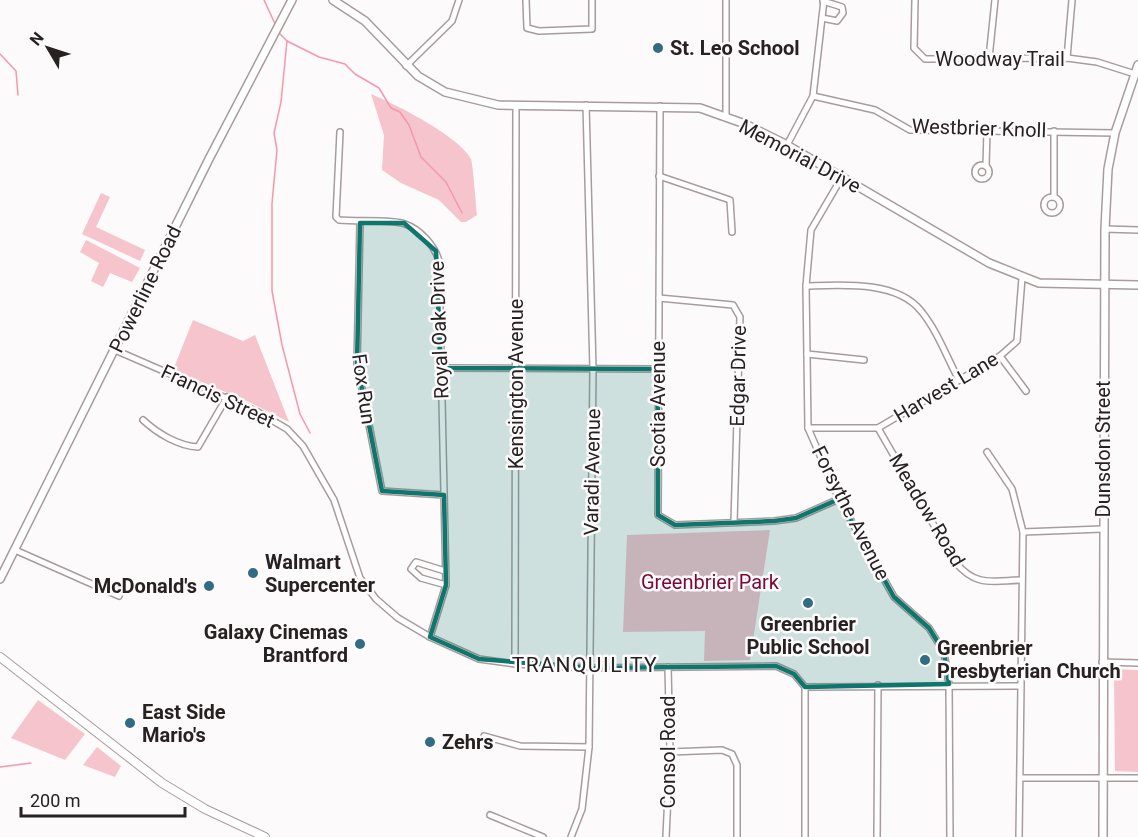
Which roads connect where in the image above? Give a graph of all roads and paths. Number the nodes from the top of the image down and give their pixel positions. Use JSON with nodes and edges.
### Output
{"nodes":[{"id":1,"x":292,"y":0,"type":"edge"},
{"id":2,"x":333,"y":0,"type":"edge"},
{"id":3,"x":459,"y":0,"type":"edge"},
{"id":4,"x":526,"y":0,"type":"edge"},
{"id":5,"x":592,"y":0,"type":"edge"},
{"id":6,"x":726,"y":0,"type":"edge"},
{"id":7,"x":823,"y":0,"type":"edge"},
{"id":8,"x":915,"y":0,"type":"edge"},
{"id":9,"x":995,"y":0,"type":"edge"},
{"id":10,"x":1072,"y":0,"type":"edge"},
{"id":11,"x":822,"y":18,"type":"junction"},
{"id":12,"x":990,"y":58,"type":"junction"},
{"id":13,"x":1067,"y":58,"type":"junction"},
{"id":14,"x":1138,"y":65,"type":"edge"},
{"id":15,"x":406,"y":66,"type":"junction"},
{"id":16,"x":1135,"y":74,"type":"junction"},
{"id":17,"x":813,"y":96,"type":"junction"},
{"id":18,"x":516,"y":105,"type":"junction"},
{"id":19,"x":586,"y":105,"type":"junction"},
{"id":20,"x":660,"y":106,"type":"junction"},
{"id":21,"x":726,"y":117,"type":"junction"},
{"id":22,"x":987,"y":131,"type":"junction"},
{"id":23,"x":1054,"y":131,"type":"junction"},
{"id":24,"x":340,"y":132,"type":"dead end"},
{"id":25,"x":1115,"y":133,"type":"junction"},
{"id":26,"x":787,"y":145,"type":"junction"},
{"id":27,"x":986,"y":166,"type":"dead end"},
{"id":28,"x":659,"y":176,"type":"junction"},
{"id":29,"x":842,"y":177,"type":"junction"},
{"id":30,"x":1054,"y":197,"type":"dead end"},
{"id":31,"x":360,"y":223,"type":"junction"},
{"id":32,"x":1105,"y":229,"type":"junction"},
{"id":33,"x":1138,"y":230,"type":"edge"},
{"id":34,"x":732,"y":232,"type":"dead end"},
{"id":35,"x":1022,"y":278,"type":"junction"},
{"id":36,"x":1104,"y":284,"type":"junction"},
{"id":37,"x":1138,"y":285,"type":"edge"},
{"id":38,"x":806,"y":286,"type":"junction"},
{"id":39,"x":659,"y":298,"type":"junction"},
{"id":40,"x":115,"y":350,"type":"junction"},
{"id":41,"x":807,"y":354,"type":"junction"},
{"id":42,"x":1000,"y":357,"type":"junction"},
{"id":43,"x":864,"y":360,"type":"dead end"},
{"id":44,"x":441,"y":368,"type":"junction"},
{"id":45,"x":517,"y":369,"type":"junction"},
{"id":46,"x":593,"y":369,"type":"junction"},
{"id":47,"x":658,"y":369,"type":"junction"},
{"id":48,"x":960,"y":380,"type":"junction"},
{"id":49,"x":1026,"y":391,"type":"dead end"},
{"id":50,"x":227,"y":397,"type":"junction"},
{"id":51,"x":143,"y":420,"type":"dead end"},
{"id":52,"x":878,"y":428,"type":"junction"},
{"id":53,"x":808,"y":429,"type":"junction"},
{"id":54,"x":987,"y":452,"type":"dead end"},
{"id":55,"x":444,"y":495,"type":"junction"},
{"id":56,"x":839,"y":499,"type":"junction"},
{"id":57,"x":734,"y":522,"type":"junction"},
{"id":58,"x":1102,"y":529,"type":"junction"},
{"id":59,"x":1023,"y":532,"type":"junction"},
{"id":60,"x":15,"y":550,"type":"junction"},
{"id":61,"x":445,"y":571,"type":"junction"},
{"id":62,"x":0,"y":579,"type":"edge"},
{"id":63,"x":1021,"y":580,"type":"junction"},
{"id":64,"x":446,"y":585,"type":"junction"},
{"id":65,"x":119,"y":596,"type":"dead end"},
{"id":66,"x":430,"y":637,"type":"junction"},
{"id":67,"x":0,"y":657,"type":"edge"},
{"id":68,"x":1102,"y":662,"type":"junction"},
{"id":69,"x":1138,"y":663,"type":"edge"},
{"id":70,"x":515,"y":664,"type":"junction"},
{"id":71,"x":668,"y":667,"type":"junction"},
{"id":72,"x":589,"y":668,"type":"junction"},
{"id":73,"x":949,"y":684,"type":"junction"},
{"id":74,"x":878,"y":685,"type":"junction"},
{"id":75,"x":1019,"y":686,"type":"junction"},
{"id":76,"x":805,"y":687,"type":"junction"},
{"id":77,"x":484,"y":736,"type":"dead end"},
{"id":78,"x":589,"y":747,"type":"junction"},
{"id":79,"x":670,"y":752,"type":"junction"},
{"id":80,"x":1020,"y":778,"type":"junction"},
{"id":81,"x":1103,"y":778,"type":"junction"},
{"id":82,"x":1138,"y":778,"type":"edge"},
{"id":83,"x":490,"y":815,"type":"dead end"},
{"id":84,"x":265,"y":837,"type":"edge"},
{"id":85,"x":543,"y":837,"type":"edge"},
{"id":86,"x":571,"y":837,"type":"edge"},
{"id":87,"x":666,"y":837,"type":"edge"},
{"id":88,"x":737,"y":837,"type":"edge"},
{"id":89,"x":805,"y":837,"type":"edge"},
{"id":90,"x":877,"y":837,"type":"edge"},
{"id":91,"x":950,"y":837,"type":"edge"},
{"id":92,"x":1019,"y":837,"type":"edge"},
{"id":93,"x":1103,"y":837,"type":"edge"}],
"edges":[{"from":1,"to":40,"type":"main road","name":"Powerline Road"},
{"from":2,"to":15,"type":"main road","name":"Memorial Drive"},
{"from":3,"to":15,"type":"street"},
{"from":4,"to":5,"type":"street"},
{"from":6,"to":21,"type":"street"},
{"from":7,"to":11,"type":"street"},
{"from":7,"to":11,"type":"street"},
{"from":8,"to":12,"type":"street","name":"Woodway Trail"},
{"from":9,"to":12,"type":"street"},
{"from":10,"to":13,"type":"street"},
{"from":11,"to":17,"type":"street"},
{"from":12,"to":13,"type":"street","name":"Woodway Trail"},
{"from":13,"to":16,"type":"street","name":"Woodway Trail"},
{"from":14,"to":16,"type":"main road","name":"Dunsdon Street"},
{"from":15,"to":18,"type":"main road","name":"Memorial Drive"},
{"from":16,"to":25,"type":"main road","name":"Dunsdon Street"},
{"from":17,"to":22,"type":"street","name":"Westbrier Knoll"},
{"from":17,"to":26,"type":"street"},
{"from":18,"to":19,"type":"main road","name":"Memorial Drive"},
{"from":18,"to":45,"type":"street","name":"Kensington Avenue"},
{"from":19,"to":20,"type":"main road","name":"Memorial Drive"},
{"from":19,"to":46,"type":"street","name":"Varadi Avenue"},
{"from":20,"to":21,"type":"main road","name":"Memorial Drive"},
{"from":20,"to":28,"type":"street","name":"Scotia Avenue"},
{"from":21,"to":26,"type":"main road","name":"Memorial Drive"},
{"from":22,"to":23,"type":"street","name":"Westbrier Knoll"},
{"from":22,"to":27,"type":"street"},
{"from":23,"to":25,"type":"street","name":"Westbrier Knoll"},
{"from":23,"to":30,"type":"street"},
{"from":24,"to":31,"type":"street","name":"Royal Oak Drive"},
{"from":25,"to":32,"type":"main road","name":"Dunsdon Street"},
{"from":26,"to":29,"type":"main road","name":"Memorial Drive"},
{"from":28,"to":34,"type":"street"},
{"from":28,"to":39,"type":"street","name":"Scotia Avenue"},
{"from":29,"to":35,"type":"main road","name":"Memorial Drive"},
{"from":29,"to":38,"type":"street","name":"Forsythe Avenue"},
{"from":31,"to":44,"type":"street","name":"Royal Oak Drive"},
{"from":31,"to":55,"type":"street","name":"Fox Run"},
{"from":32,"to":33,"type":"street"},
{"from":32,"to":36,"type":"main road","name":"Dunsdon Street"},
{"from":35,"to":36,"type":"main road","name":"Memorial Drive"},
{"from":35,"to":42,"type":"street","name":"Harvest Lane"},
{"from":36,"to":37,"type":"main road","name":"Memorial Drive"},
{"from":36,"to":58,"type":"main road","name":"Dunsdon Street"},
{"from":38,"to":41,"type":"street","name":"Forsythe Avenue"},
{"from":38,"to":48,"type":"street"},
{"from":39,"to":47,"type":"street","name":"Scotia Avenue"},
{"from":39,"to":57,"type":"street","name":"Edgar Drive"},
{"from":40,"to":50,"type":"street","name":"Francis Street"},
{"from":40,"to":60,"type":"main road","name":"Powerline Road"},
{"from":41,"to":43,"type":"street"},
{"from":41,"to":53,"type":"street","name":"Forsythe Avenue"},
{"from":42,"to":48,"type":"street","name":"Harvest Lane"},
{"from":42,"to":49,"type":"street"},
{"from":44,"to":45,"type":"street"},
{"from":44,"to":55,"type":"street","name":"Royal Oak Drive"},
{"from":45,"to":46,"type":"street"},
{"from":45,"to":70,"type":"street","name":"Kensington Avenue"},
{"from":46,"to":47,"type":"street"},
{"from":46,"to":72,"type":"street","name":"Varadi Avenue"},
{"from":47,"to":57,"type":"street","name":"Scotia Avenue"},
{"from":48,"to":52,"type":"street","name":"Harvest Lane"},
{"from":50,"to":51,"type":"street"},
{"from":50,"to":66,"type":"street","name":"Francis Street"},
{"from":52,"to":53,"type":"street","name":"Harvest Lane"},
{"from":52,"to":63,"type":"street","name":"Meadow Road"},
{"from":53,"to":56,"type":"street","name":"Forsythe Avenue"},
{"from":54,"to":59,"type":"street"},
{"from":55,"to":61,"type":"street","name":"Royal Oak Drive"},
{"from":56,"to":57,"type":"street","name":"Scotia Avenue"},
{"from":56,"to":73,"type":"street","name":"Forsythe Avenue"},
{"from":58,"to":59,"type":"street"},
{"from":58,"to":68,"type":"main road","name":"Dunsdon Street"},
{"from":59,"to":63,"type":"street"},
{"from":60,"to":62,"type":"main road","name":"Powerline Road"},
{"from":60,"to":65,"type":"street"},
{"from":61,"to":64,"type":"street","name":"Royal Oak Drive"},
{"from":61,"to":64,"type":"street"},
{"from":63,"to":75,"type":"street"},
{"from":64,"to":66,"type":"street","name":"Royal Oak Drive"},
{"from":66,"to":70,"type":"street","name":"Francis Street"},
{"from":67,"to":84,"type":"main road"},
{"from":68,"to":69,"type":"street"},
{"from":68,"to":81,"type":"main road","name":"Dunsdon Street"},
{"from":70,"to":72,"type":"street","name":"Francis Street"},
{"from":71,"to":72,"type":"street","name":"Francis Street"},
{"from":71,"to":76,"type":"street","name":"Francis Street"},
{"from":71,"to":79,"type":"street","name":"Consol Road"},
{"from":72,"to":78,"type":"street","name":"Varadi Avenue"},
{"from":73,"to":74,"type":"street"},
{"from":73,"to":75,"type":"street"},
{"from":73,"to":91,"type":"street","name":"Forsythe Avenue"},
{"from":74,"to":76,"type":"street"},
{"from":74,"to":90,"type":"street"},
{"from":75,"to":80,"type":"street"},
{"from":76,"to":89,"type":"street"},
{"from":77,"to":78,"type":"street"},
{"from":78,"to":86,"type":"street","name":"Varadi Avenue"},
{"from":79,"to":87,"type":"street","name":"Consol Road"},
{"from":79,"to":88,"type":"street"},
{"from":80,"to":81,"type":"street"},
{"from":80,"to":92,"type":"street"},
{"from":81,"to":82,"type":"street"},
{"from":81,"to":93,"type":"main road","name":"Dunsdon Street"},
{"from":83,"to":85,"type":"street"}]}
